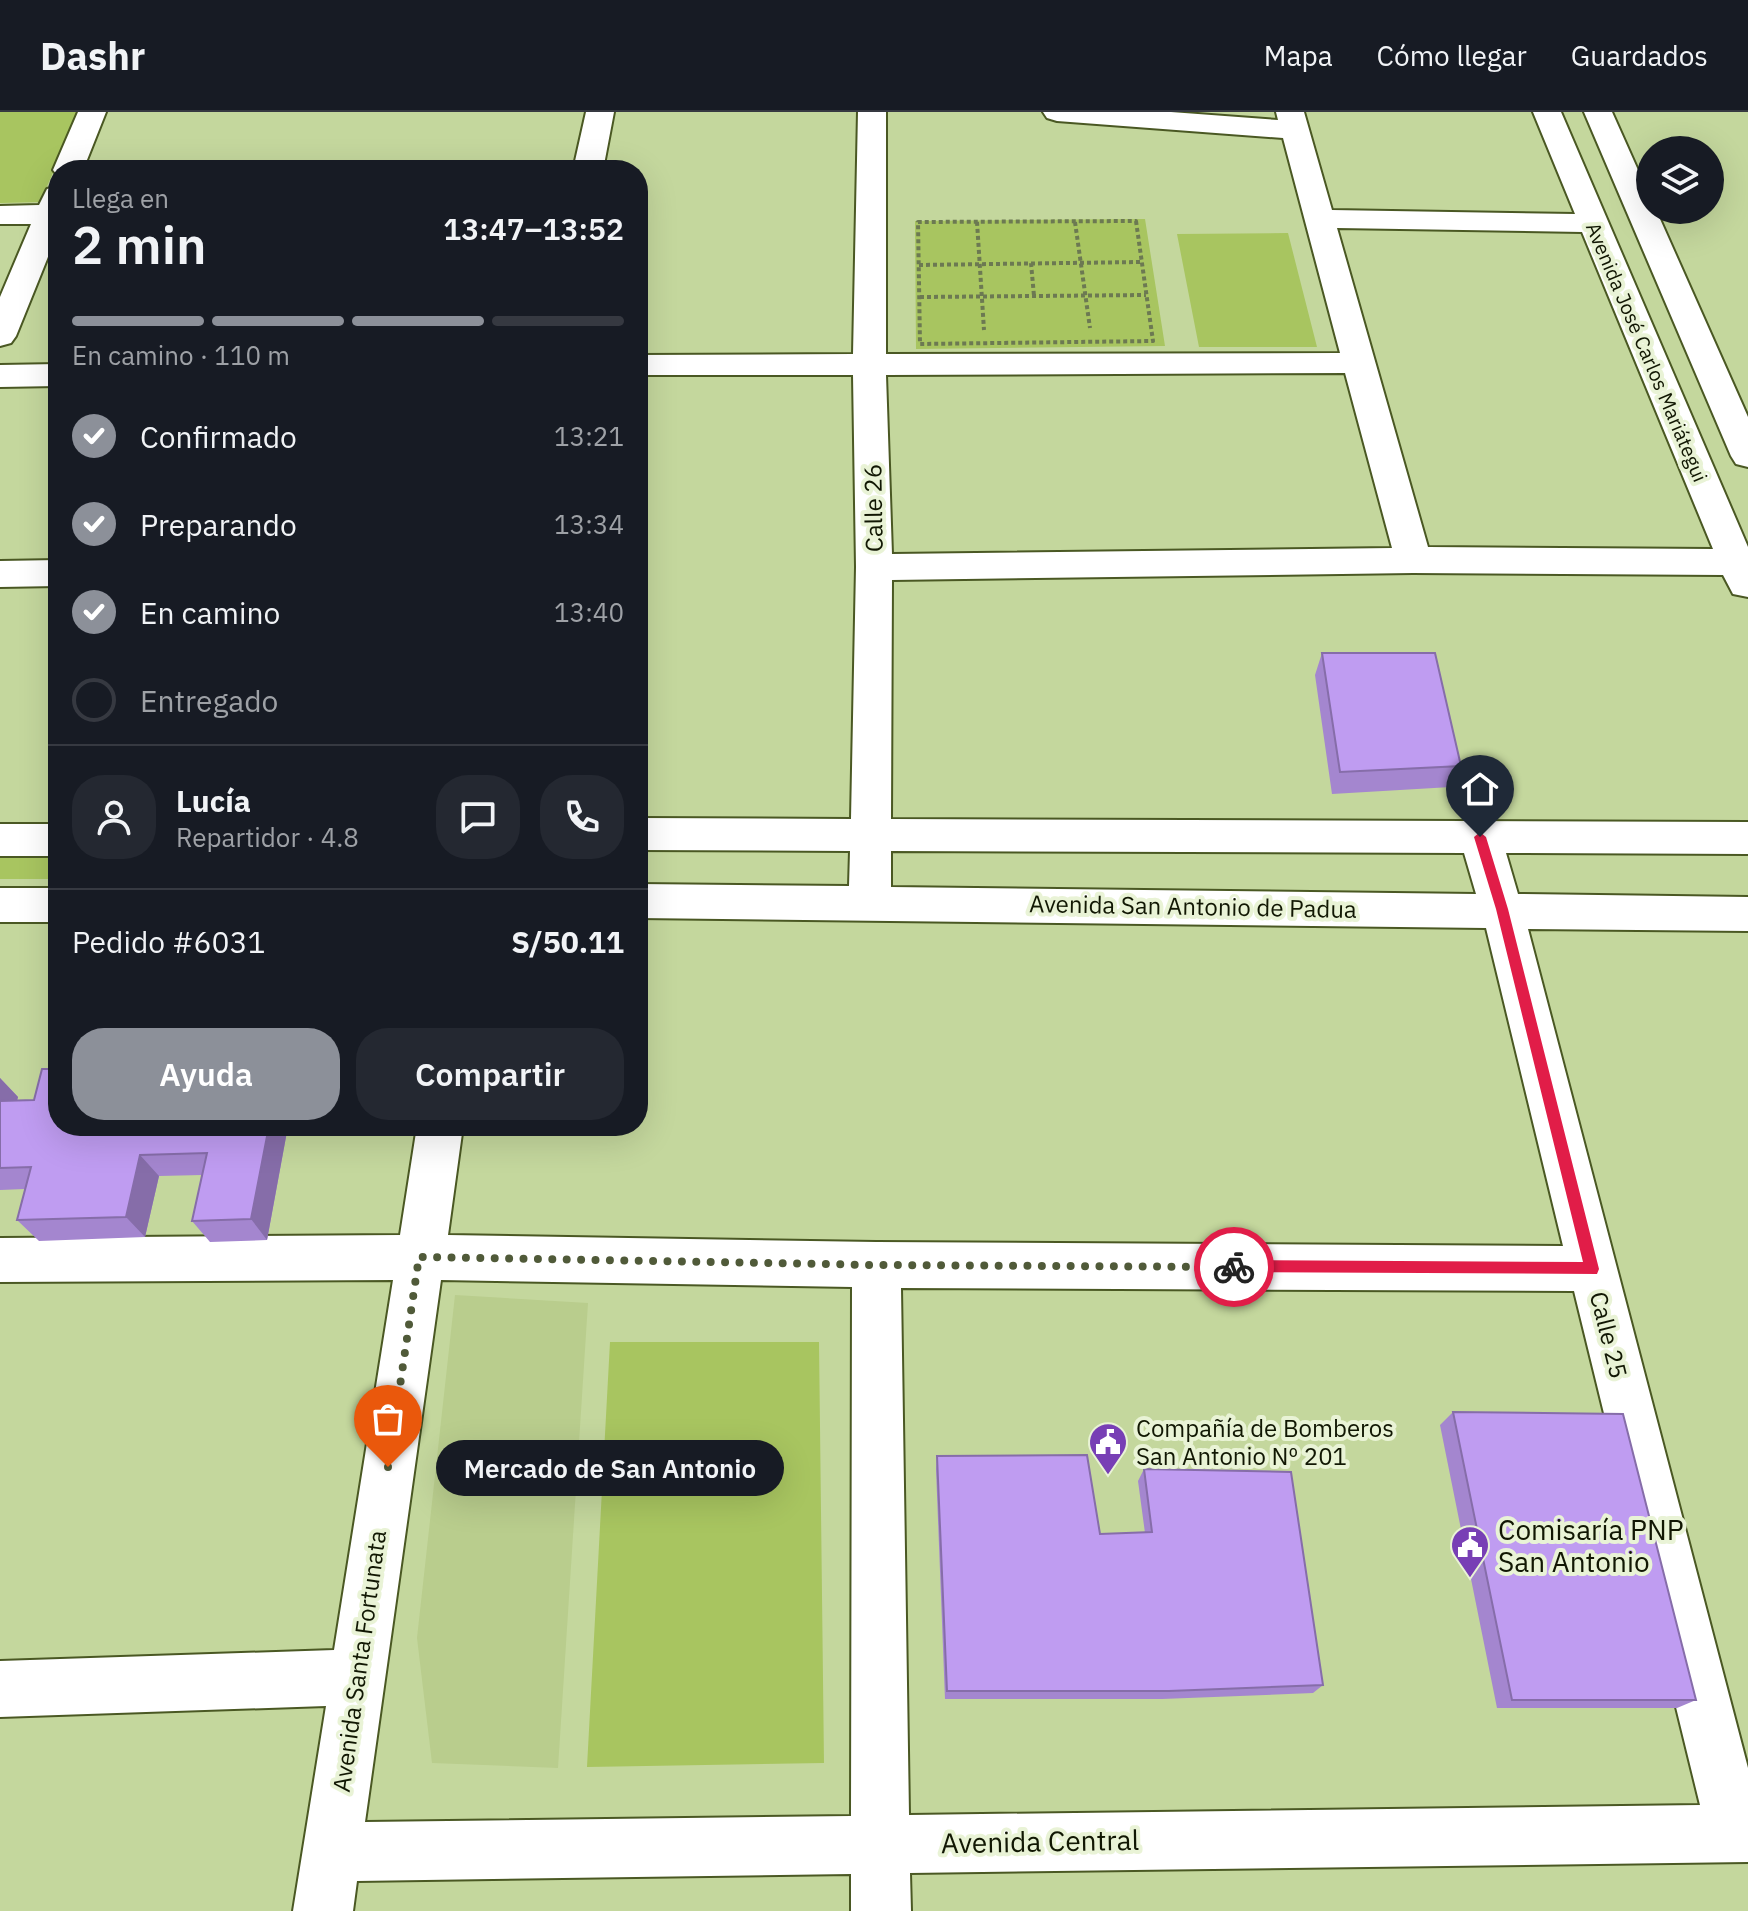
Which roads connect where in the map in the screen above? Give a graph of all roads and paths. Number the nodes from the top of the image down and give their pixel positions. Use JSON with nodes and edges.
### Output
{"nodes":[{"id":1,"x":92,"y":112,"type":"edge"},
{"id":2,"x":600,"y":112,"type":"edge"},
{"id":3,"x":872,"y":112,"type":"edge"},
{"id":4,"x":1057,"y":112,"type":"edge"},
{"id":5,"x":1547,"y":112,"type":"edge"},
{"id":6,"x":1598,"y":112,"type":"edge"},
{"id":7,"x":1292,"y":121,"type":"edge"},
{"id":8,"x":72,"y":160,"type":"edge"},
{"id":9,"x":590,"y":160,"type":"edge"},
{"id":10,"x":48,"y":209,"type":"edge"},
{"id":11,"x":0,"y":215,"type":"edge"},
{"id":12,"x":1318,"y":219,"type":"junction"},
{"id":13,"x":977,"y":222,"type":"junction"},
{"id":14,"x":1075,"y":222,"type":"junction"},
{"id":15,"x":1594,"y":223,"type":"junction"},
{"id":16,"x":48,"y":224,"type":"edge"},
{"id":17,"x":1142,"y":262,"type":"junction"},
{"id":18,"x":1031,"y":263,"type":"junction"},
{"id":19,"x":1081,"y":263,"type":"junction"},
{"id":20,"x":980,"y":264,"type":"junction"},
{"id":21,"x":919,"y":265,"type":"junction"},
{"id":22,"x":1146,"y":295,"type":"junction"},
{"id":23,"x":1034,"y":296,"type":"junction"},
{"id":24,"x":1085,"y":296,"type":"junction"},
{"id":25,"x":920,"y":297,"type":"junction"},
{"id":26,"x":982,"y":297,"type":"junction"},
{"id":27,"x":0,"y":336,"type":"edge"},
{"id":28,"x":1091,"y":342,"type":"junction"},
{"id":29,"x":985,"y":343,"type":"junction"},
{"id":30,"x":1357,"y":363,"type":"junction"},
{"id":31,"x":648,"y":365,"type":"edge"},
{"id":32,"x":869,"y":365,"type":"junction"},
{"id":33,"x":48,"y":375,"type":"edge"},
{"id":34,"x":0,"y":376,"type":"edge"},
{"id":35,"x":1690,"y":452,"type":"junction"},
{"id":36,"x":1747,"y":452,"type":"edge"},
{"id":37,"x":1413,"y":560,"type":"junction"},
{"id":38,"x":874,"y":567,"type":"junction"},
{"id":39,"x":1744,"y":572,"type":"edge"},
{"id":40,"x":48,"y":573,"type":"edge"},
{"id":41,"x":0,"y":574,"type":"edge"},
{"id":42,"x":648,"y":834,"type":"edge"},
{"id":43,"x":873,"y":835,"type":"junction"},
{"id":44,"x":1480,"y":837,"type":"junction"},
{"id":45,"x":1748,"y":838,"type":"edge"},
{"id":46,"x":0,"y":840,"type":"edge"},
{"id":47,"x":48,"y":840,"type":"edge"},
{"id":48,"x":648,"y":901,"type":"edge"},
{"id":49,"x":870,"y":903,"type":"junction"},
{"id":50,"x":0,"y":905,"type":"edge"},
{"id":51,"x":48,"y":905,"type":"edge"},
{"id":52,"x":1502,"y":909,"type":"junction"},
{"id":53,"x":1748,"y":914,"type":"edge"},
{"id":54,"x":438,"y":1136,"type":"edge"},
{"id":55,"x":419,"y":1257,"type":"junction"},
{"id":56,"x":0,"y":1260,"type":"edge"},
{"id":57,"x":876,"y":1265,"type":"junction"},
{"id":58,"x":1592,"y":1269,"type":"junction"},
{"id":59,"x":357,"y":1677,"type":"junction"},
{"id":60,"x":0,"y":1689,"type":"edge"},
{"id":61,"x":1742,"y":1833,"type":"edge"},
{"id":62,"x":879,"y":1843,"type":"junction"},
{"id":63,"x":331,"y":1852,"type":"junction"},
{"id":64,"x":323,"y":1911,"type":"edge"},
{"id":65,"x":881,"y":1911,"type":"edge"}],
"edges":[{"from":1,"to":8,"type":"street"},
{"from":2,"to":9,"type":"street"},
{"from":3,"to":32,"type":"street","name":"Calle 26"},
{"from":4,"to":7,"type":"street"},
{"from":5,"to":15,"type":"street","name":"Avenida José Carlos Mariátegui"},
{"from":6,"to":36,"type":"street"},
{"from":7,"to":12,"type":"street"},
{"from":10,"to":11,"type":"street"},
{"from":12,"to":15,"type":"street"},
{"from":12,"to":30,"type":"street"},
{"from":13,"to":14,"type":"path"},
{"from":13,"to":20,"type":"path"},
{"from":13,"to":21,"type":"path"},
{"from":14,"to":17,"type":"path"},
{"from":14,"to":19,"type":"path"},
{"from":15,"to":35,"type":"street","name":"Avenida José Carlos Mariátegui"},
{"from":16,"to":27,"type":"street"},
{"from":17,"to":19,"type":"path"},
{"from":17,"to":22,"type":"path"},
{"from":18,"to":19,"type":"path"},
{"from":18,"to":20,"type":"path"},
{"from":18,"to":23,"type":"path"},
{"from":19,"to":24,"type":"path"},
{"from":20,"to":21,"type":"path"},
{"from":20,"to":26,"type":"path"},
{"from":21,"to":25,"type":"path"},
{"from":22,"to":24,"type":"path"},
{"from":22,"to":28,"type":"path"},
{"from":23,"to":24,"type":"path"},
{"from":23,"to":26,"type":"path"},
{"from":24,"to":28,"type":"path"},
{"from":25,"to":26,"type":"path"},
{"from":25,"to":29,"type":"path"},
{"from":26,"to":29,"type":"path"},
{"from":28,"to":29,"type":"path"},
{"from":30,"to":32,"type":"street"},
{"from":30,"to":37,"type":"street"},
{"from":31,"to":32,"type":"street"},
{"from":32,"to":38,"type":"street","name":"Calle 26"},
{"from":33,"to":34,"type":"street"},
{"from":35,"to":36,"type":"street"},
{"from":35,"to":39,"type":"street","name":"Avenida José Carlos Mariátegui"},
{"from":37,"to":38,"type":"street"},
{"from":37,"to":39,"type":"street"},
{"from":38,"to":43,"type":"street","name":"Calle 26"},
{"from":40,"to":41,"type":"street"},
{"from":42,"to":43,"type":"street"},
{"from":43,"to":44,"type":"street"},
{"from":43,"to":49,"type":"street","name":"Calle 26"},
{"from":44,"to":45,"type":"street"},
{"from":44,"to":52,"type":"street","name":"Calle 25"},
{"from":46,"to":47,"type":"street"},
{"from":48,"to":49,"type":"street","name":"Avenida San Antonio de Padua"},
{"from":49,"to":52,"type":"street","name":"Avenida San Antonio de Padua"},
{"from":50,"to":51,"type":"street"},
{"from":52,"to":53,"type":"street","name":"Avenida San Antonio de Padua"},
{"from":52,"to":58,"type":"street","name":"Calle 25"},
{"from":54,"to":55,"type":"street","name":"Avenida Santa Fortunata"},
{"from":55,"to":56,"type":"street"},
{"from":55,"to":57,"type":"street"},
{"from":55,"to":59,"type":"street","name":"Avenida Santa Fortunata"},
{"from":57,"to":58,"type":"street"},
{"from":57,"to":62,"type":"street"},
{"from":58,"to":61,"type":"street","name":"Calle 25"},
{"from":59,"to":60,"type":"street"},
{"from":59,"to":63,"type":"street","name":"Avenida Santa Fortunata"},
{"from":61,"to":62,"type":"street","name":"Avenida Central"},
{"from":62,"to":63,"type":"street","name":"Avenida Central"},
{"from":62,"to":65,"type":"street"},
{"from":63,"to":64,"type":"street","name":"Avenida Santa Fortunata"}]}
